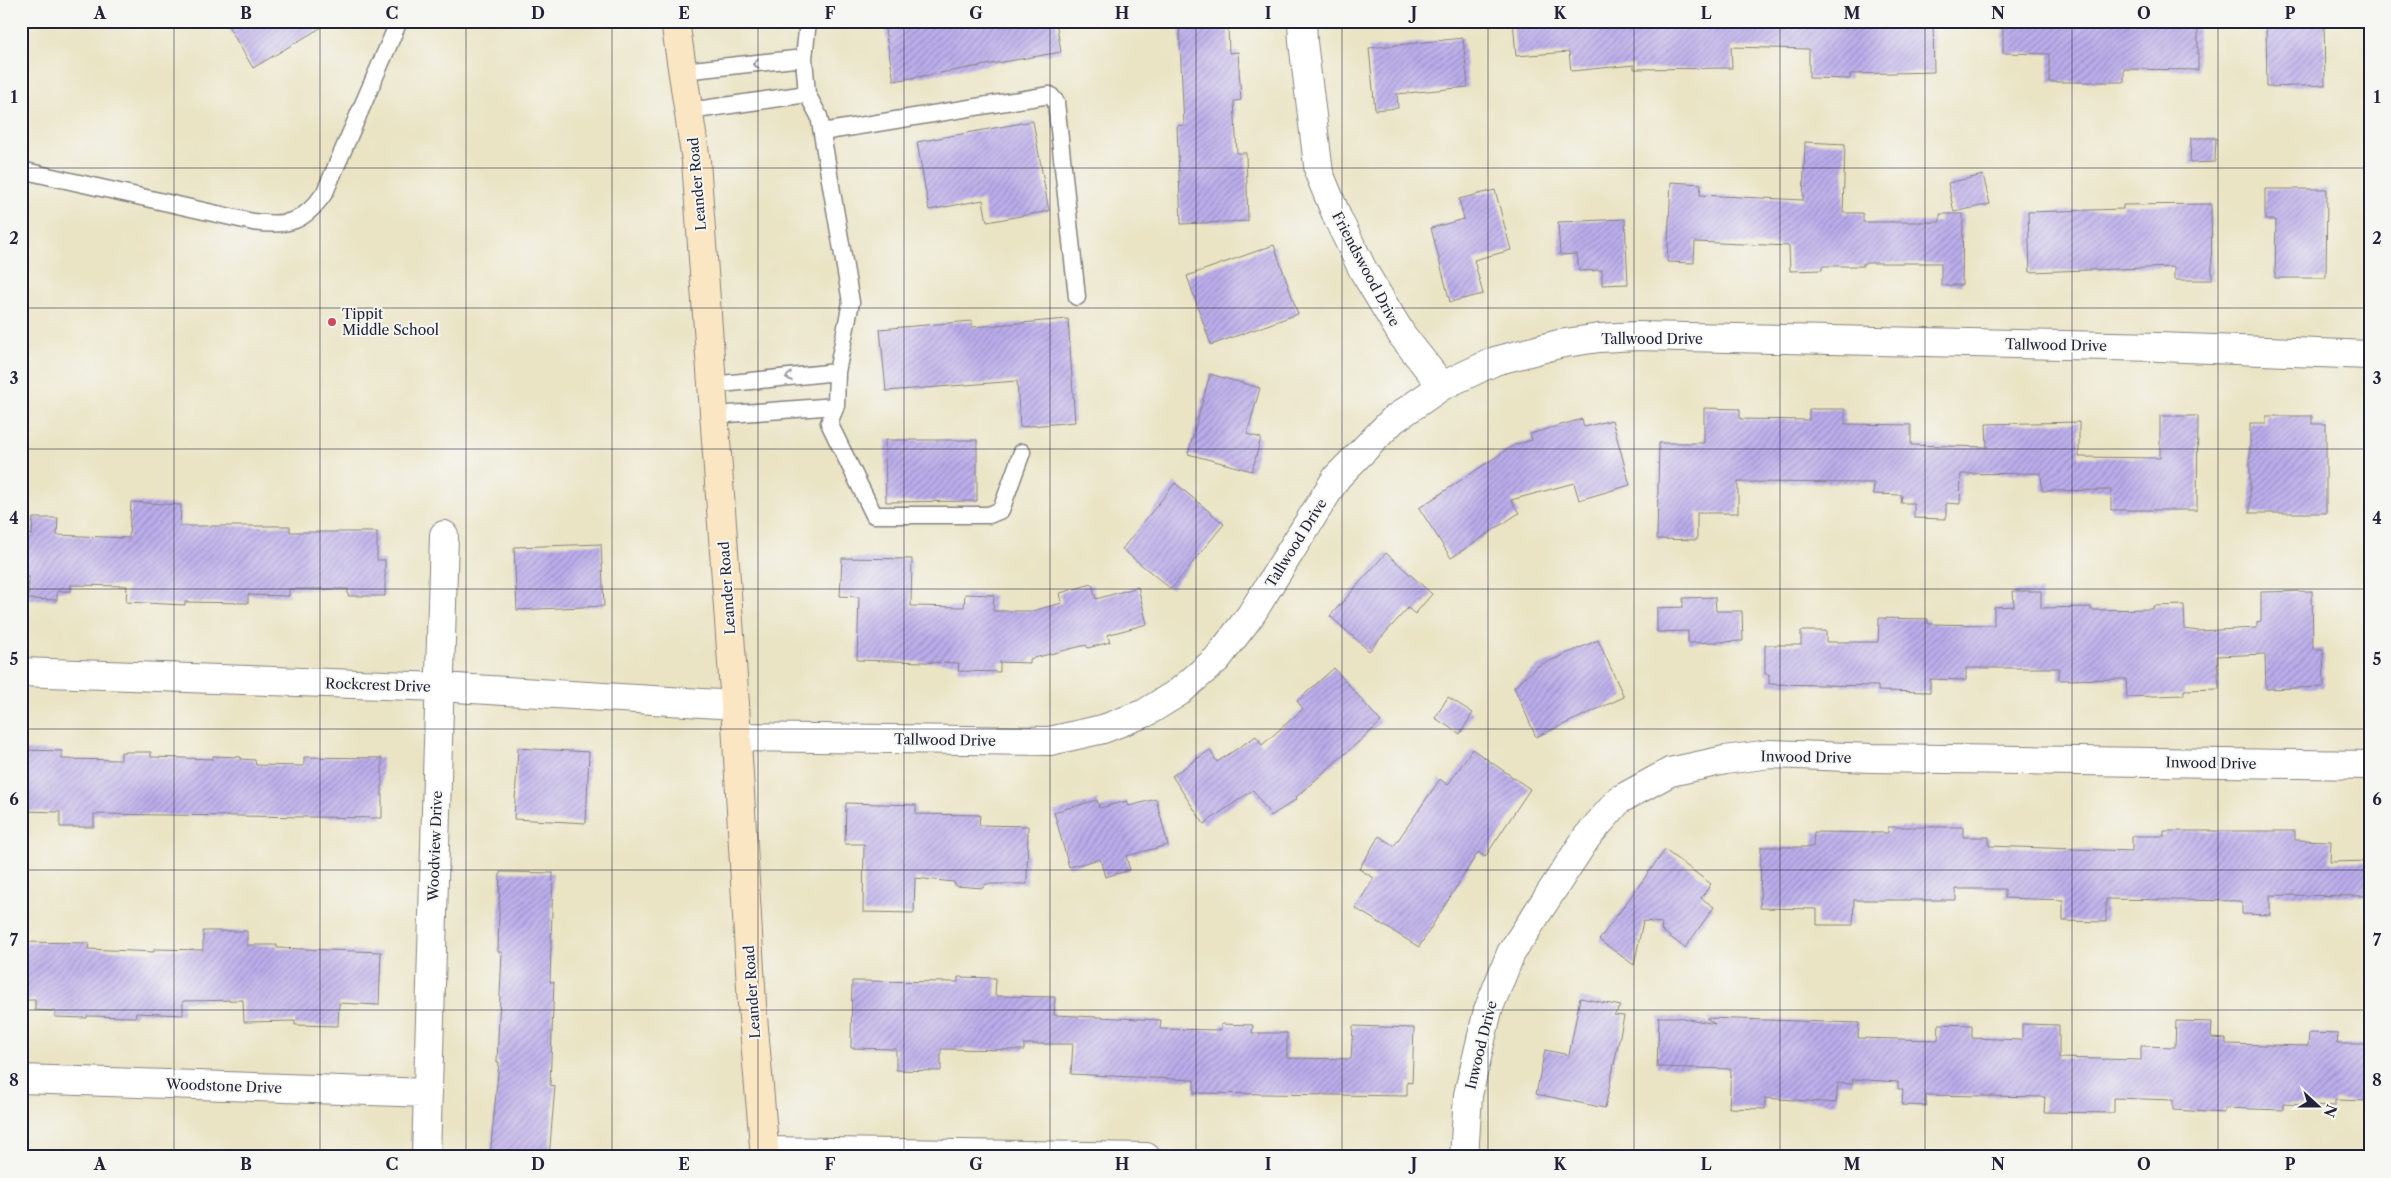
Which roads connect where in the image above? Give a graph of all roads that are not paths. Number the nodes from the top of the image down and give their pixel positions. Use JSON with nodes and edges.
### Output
{"nodes":[{"id":1,"x":398,"y":21,"type":"edge"},
{"id":2,"x":675,"y":21,"type":"edge"},
{"id":3,"x":808,"y":21,"type":"edge"},
{"id":4,"x":1302,"y":21,"type":"edge"},
{"id":5,"x":804,"y":58,"type":"junction"},
{"id":6,"x":683,"y":71,"type":"junction"},
{"id":7,"x":807,"y":94,"type":"junction"},
{"id":8,"x":689,"y":110,"type":"junction"},
{"id":9,"x":822,"y":132,"type":"junction"},
{"id":10,"x":21,"y":170,"type":"edge"},
{"id":11,"x":1076,"y":297,"type":"dead end"},
{"id":12,"x":2370,"y":355,"type":"edge"},
{"id":13,"x":837,"y":372,"type":"junction"},
{"id":14,"x":712,"y":385,"type":"junction"},
{"id":15,"x":1442,"y":386,"type":"junction"},
{"id":16,"x":836,"y":406,"type":"junction"},
{"id":17,"x":715,"y":415,"type":"junction"},
{"id":18,"x":1022,"y":452,"type":"dead end"},
{"id":19,"x":444,"y":536,"type":"dead end"},
{"id":20,"x":21,"y":672,"type":"edge"},
{"id":21,"x":440,"y":687,"type":"junction"},
{"id":22,"x":735,"y":705,"type":"junction"},
{"id":23,"x":737,"y":737,"type":"junction"},
{"id":24,"x":2370,"y":765,"type":"edge"},
{"id":25,"x":21,"y":1079,"type":"edge"},
{"id":26,"x":428,"y":1093,"type":"junction"},
{"id":27,"x":764,"y":1154,"type":"edge"},
{"id":28,"x":426,"y":1157,"type":"edge"},
{"id":29,"x":1146,"y":1157,"type":"edge"},
{"id":30,"x":1464,"y":1157,"type":"edge"}],
"edges":[{"from":1,"to":10,"type":"lane"},
{"from":2,"to":6,"type":"main road","name":"Leander Road"},
{"from":3,"to":5,"type":"lane"},
{"from":4,"to":15,"type":"street","name":"Friendswood Drive"},
{"from":5,"to":6,"type":"lane","one_way":true},
{"from":5,"to":7,"type":"lane"},
{"from":6,"to":8,"type":"main road","name":"Leander Road"},
{"from":7,"to":8,"type":"lane"},
{"from":7,"to":9,"type":"lane"},
{"from":8,"to":14,"type":"main road","name":"Leander Road"},
{"from":9,"to":11,"type":"lane"},
{"from":9,"to":13,"type":"lane"},
{"from":12,"to":15,"type":"street","name":"Tallwood Drive"},
{"from":13,"to":14,"type":"lane","one_way":true},
{"from":13,"to":16,"type":"lane"},
{"from":14,"to":17,"type":"main road","name":"Leander Road"},
{"from":15,"to":23,"type":"street","name":"Tallwood Drive"},
{"from":16,"to":17,"type":"lane"},
{"from":16,"to":18,"type":"lane"},
{"from":17,"to":22,"type":"main road","name":"Leander Road"},
{"from":19,"to":21,"type":"street","name":"Woodview Drive"},
{"from":20,"to":21,"type":"street","name":"Rockcrest Drive"},
{"from":21,"to":22,"type":"street","name":"Rockcrest Drive"},
{"from":21,"to":26,"type":"street","name":"Woodview Drive"},
{"from":22,"to":23,"type":"main road","name":"Leander Road"},
{"from":23,"to":27,"type":"main road","name":"Leander Road"},
{"from":24,"to":30,"type":"street","name":"Inwood Drive"},
{"from":25,"to":26,"type":"street","name":"Woodstone Drive"},
{"from":26,"to":28,"type":"street","name":"Woodview Drive"},
{"from":27,"to":29,"type":"street"}]}
